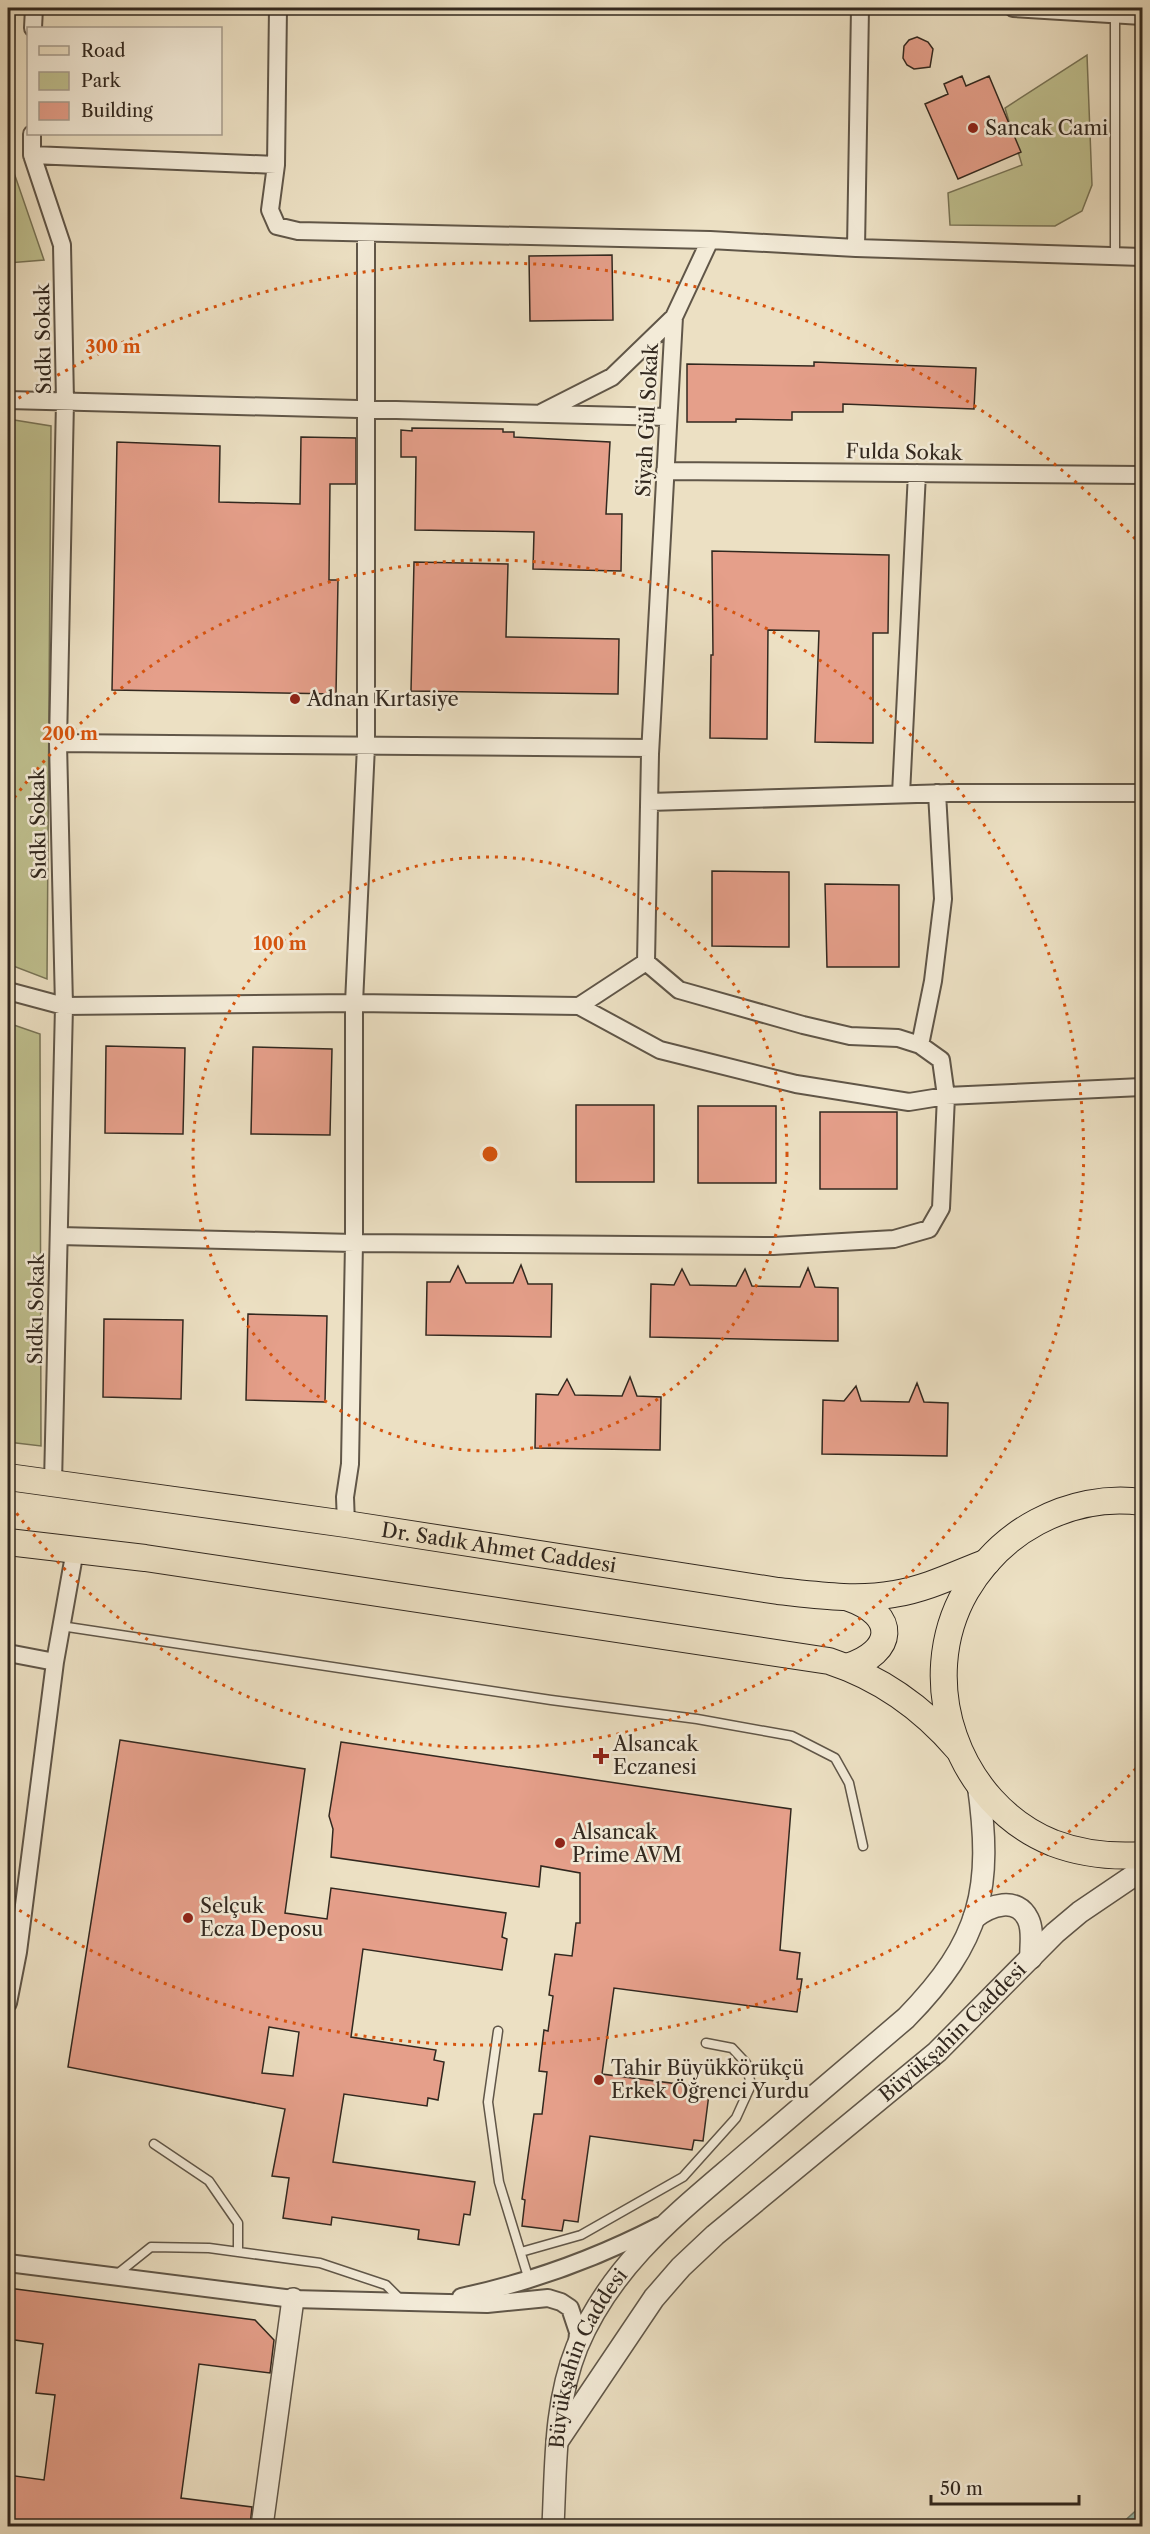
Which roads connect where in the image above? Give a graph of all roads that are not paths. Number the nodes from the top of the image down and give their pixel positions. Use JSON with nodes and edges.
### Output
{"nodes":[{"id":1,"x":34,"y":8,"type":"edge"},
{"id":2,"x":278,"y":8,"type":"edge"},
{"id":3,"x":860,"y":8,"type":"edge"},
{"id":4,"x":1013,"y":8,"type":"edge"},
{"id":5,"x":1115,"y":11,"type":"edge"},
{"id":6,"x":1143,"y":16,"type":"edge"},
{"id":7,"x":33,"y":27,"type":"edge"},
{"id":8,"x":32,"y":135,"type":"edge"},
{"id":9,"x":32,"y":156,"type":"junction"},
{"id":10,"x":276,"y":165,"type":"junction"},
{"id":11,"x":366,"y":233,"type":"junction"},
{"id":12,"x":710,"y":240,"type":"junction"},
{"id":13,"x":856,"y":248,"type":"junction"},
{"id":14,"x":1115,"y":256,"type":"junction"},
{"id":15,"x":1143,"y":257,"type":"edge"},
{"id":16,"x":674,"y":317,"type":"junction"},
{"id":17,"x":8,"y":400,"type":"edge"},
{"id":18,"x":65,"y":401,"type":"junction"},
{"id":19,"x":367,"y":409,"type":"junction"},
{"id":20,"x":539,"y":413,"type":"junction"},
{"id":21,"x":668,"y":417,"type":"junction"},
{"id":22,"x":665,"y":471,"type":"junction"},
{"id":23,"x":917,"y":473,"type":"junction"},
{"id":24,"x":1143,"y":475,"type":"edge"},
{"id":25,"x":58,"y":743,"type":"junction"},
{"id":26,"x":366,"y":746,"type":"junction"},
{"id":27,"x":650,"y":748,"type":"junction"},
{"id":28,"x":1143,"y":793,"type":"edge"},
{"id":29,"x":937,"y":794,"type":"junction"},
{"id":30,"x":901,"y":795,"type":"junction"},
{"id":31,"x":649,"y":802,"type":"junction"},
{"id":32,"x":646,"y":962,"type":"junction"},
{"id":33,"x":8,"y":991,"type":"edge"},
{"id":34,"x":354,"y":1003,"type":"junction"},
{"id":35,"x":64,"y":1006,"type":"junction"},
{"id":36,"x":579,"y":1006,"type":"junction"},
{"id":37,"x":920,"y":1045,"type":"junction"},
{"id":38,"x":1143,"y":1087,"type":"edge"},
{"id":39,"x":946,"y":1096,"type":"junction"},
{"id":40,"x":59,"y":1236,"type":"junction"},
{"id":41,"x":354,"y":1243,"type":"junction"},
{"id":42,"x":8,"y":1477,"type":"edge"},
{"id":43,"x":53,"y":1483,"type":"junction"},
{"id":44,"x":1143,"y":1502,"type":"edge"},
{"id":45,"x":346,"y":1524,"type":"junction"},
{"id":46,"x":8,"y":1542,"type":"edge"},
{"id":47,"x":75,"y":1550,"type":"junction"},
{"id":48,"x":987,"y":1562,"type":"junction"},
{"id":49,"x":849,"y":1598,"type":"junction"},
{"id":50,"x":62,"y":1626,"type":"junction"},
{"id":51,"x":8,"y":1653,"type":"edge"},
{"id":52,"x":55,"y":1662,"type":"junction"},
{"id":53,"x":847,"y":1667,"type":"junction"},
{"id":54,"x":958,"y":1749,"type":"junction"},
{"id":55,"x":978,"y":1783,"type":"junction"},
{"id":56,"x":863,"y":1846,"type":"dead end"},
{"id":57,"x":1143,"y":1855,"type":"edge"},
{"id":58,"x":1143,"y":1870,"type":"edge"},
{"id":59,"x":974,"y":1918,"type":"junction"},
{"id":60,"x":13,"y":1952,"type":"edge"},
{"id":61,"x":1031,"y":1958,"type":"junction"},
{"id":62,"x":8,"y":2003,"type":"edge"},
{"id":63,"x":498,"y":2031,"type":"dead end"},
{"id":64,"x":706,"y":2043,"type":"dead end"},
{"id":65,"x":154,"y":2144,"type":"dead end"},
{"id":66,"x":669,"y":2221,"type":"junction"},
{"id":67,"x":238,"y":2252,"type":"junction"},
{"id":68,"x":521,"y":2252,"type":"junction"},
{"id":69,"x":8,"y":2263,"type":"edge"},
{"id":70,"x":114,"y":2277,"type":"junction"},
{"id":71,"x":529,"y":2280,"type":"junction"},
{"id":72,"x":293,"y":2299,"type":"junction"},
{"id":73,"x":402,"y":2301,"type":"junction"},
{"id":74,"x":439,"y":2302,"type":"junction"},
{"id":75,"x":577,"y":2347,"type":"junction"},
{"id":76,"x":557,"y":2443,"type":"junction"},
{"id":77,"x":262,"y":2526,"type":"edge"},
{"id":78,"x":553,"y":2526,"type":"edge"}],
"edges":[{"from":1,"to":7,"type":"street"},
{"from":2,"to":10,"type":"street"},
{"from":3,"to":13,"type":"street"},
{"from":4,"to":5,"type":"street"},
{"from":5,"to":6,"type":"street"},
{"from":5,"to":14,"type":"lane"},
{"from":8,"to":9,"type":"street","name":"Sıdkı Sokak"},
{"from":9,"to":10,"type":"street"},
{"from":9,"to":18,"type":"street","name":"Sıdkı Sokak"},
{"from":10,"to":11,"type":"street"},
{"from":11,"to":12,"type":"street"},
{"from":11,"to":19,"type":"street"},
{"from":12,"to":13,"type":"street"},
{"from":12,"to":16,"type":"street","name":"Siyah Gül Sokak"},
{"from":13,"to":14,"type":"street"},
{"from":14,"to":15,"type":"street"},
{"from":16,"to":20,"type":"street"},
{"from":16,"to":21,"type":"street","name":"Siyah Gül Sokak"},
{"from":17,"to":18,"type":"street"},
{"from":18,"to":19,"type":"street"},
{"from":18,"to":25,"type":"street","name":"Sıdkı Sokak"},
{"from":19,"to":20,"type":"street"},
{"from":19,"to":26,"type":"street"},
{"from":20,"to":21,"type":"street"},
{"from":21,"to":22,"type":"street","name":"Siyah Gül Sokak"},
{"from":22,"to":23,"type":"street","name":"Fulda Sokak"},
{"from":22,"to":27,"type":"street","name":"Siyah Gül Sokak"},
{"from":23,"to":24,"type":"street","name":"Fulda Sokak"},
{"from":23,"to":30,"type":"street"},
{"from":25,"to":26,"type":"street"},
{"from":25,"to":35,"type":"street","name":"Sıdkı Sokak"},
{"from":26,"to":27,"type":"street"},
{"from":26,"to":34,"type":"street"},
{"from":27,"to":31,"type":"street","name":"Siyah Gül Sokak"},
{"from":28,"to":29,"type":"street"},
{"from":29,"to":30,"type":"street"},
{"from":29,"to":37,"type":"street"},
{"from":30,"to":31,"type":"street"},
{"from":31,"to":32,"type":"street","name":"Siyah Gül Sokak"},
{"from":32,"to":36,"type":"street"},
{"from":32,"to":37,"type":"street"},
{"from":33,"to":35,"type":"street"},
{"from":34,"to":35,"type":"street"},
{"from":34,"to":36,"type":"street"},
{"from":34,"to":41,"type":"street"},
{"from":35,"to":40,"type":"street","name":"Sıdkı Sokak"},
{"from":36,"to":39,"type":"street"},
{"from":37,"to":39,"type":"street"},
{"from":38,"to":39,"type":"street"},
{"from":39,"to":41,"type":"street"},
{"from":40,"to":41,"type":"street"},
{"from":40,"to":43,"type":"street","name":"Sıdkı Sokak"},
{"from":41,"to":45,"type":"street"},
{"from":42,"to":43,"type":"main road","name":"Dr. Sadık Ahmet Caddesi"},
{"from":43,"to":45,"type":"main road","name":"Dr. Sadık Ahmet Caddesi"},
{"from":44,"to":48,"type":"main road"},
{"from":45,"to":49,"type":"main road","name":"Dr. Sadık Ahmet Caddesi"},
{"from":46,"to":47,"type":"main road"},
{"from":47,"to":50,"type":"street"},
{"from":47,"to":53,"type":"main road"},
{"from":48,"to":49,"type":"main road","name":"Dr. Sadık Ahmet Caddesi"},
{"from":48,"to":54,"type":"main road"},
{"from":49,"to":53,"type":"main road"},
{"from":50,"to":52,"type":"street"},
{"from":50,"to":56,"type":"lane"},
{"from":51,"to":52,"type":"street"},
{"from":52,"to":60,"type":"street"},
{"from":53,"to":54,"type":"main road"},
{"from":54,"to":55,"type":"main road"},
{"from":55,"to":57,"type":"main road"},
{"from":55,"to":59,"type":"street","name":"Büyükşahin Caddesi"},
{"from":58,"to":61,"type":"street","name":"Büyükşahin Caddesi"},
{"from":59,"to":61,"type":"street"},
{"from":59,"to":66,"type":"street","name":"Büyükşahin Caddesi"},
{"from":60,"to":62,"type":"street"},
{"from":61,"to":76,"type":"street","name":"Büyükşahin Caddesi"},
{"from":63,"to":68,"type":"lane"},
{"from":64,"to":68,"type":"lane"},
{"from":65,"to":67,"type":"lane"},
{"from":66,"to":71,"type":"street"},
{"from":66,"to":75,"type":"street","name":"Büyükşahin Caddesi"},
{"from":67,"to":70,"type":"lane"},
{"from":67,"to":73,"type":"lane"},
{"from":68,"to":71,"type":"lane"},
{"from":69,"to":70,"type":"street"},
{"from":70,"to":72,"type":"street"},
{"from":71,"to":74,"type":"street"},
{"from":72,"to":73,"type":"street"},
{"from":72,"to":77,"type":"street"},
{"from":73,"to":74,"type":"street"},
{"from":74,"to":75,"type":"street"},
{"from":75,"to":76,"type":"street","name":"Büyükşahin Caddesi"},
{"from":76,"to":78,"type":"street"}]}
